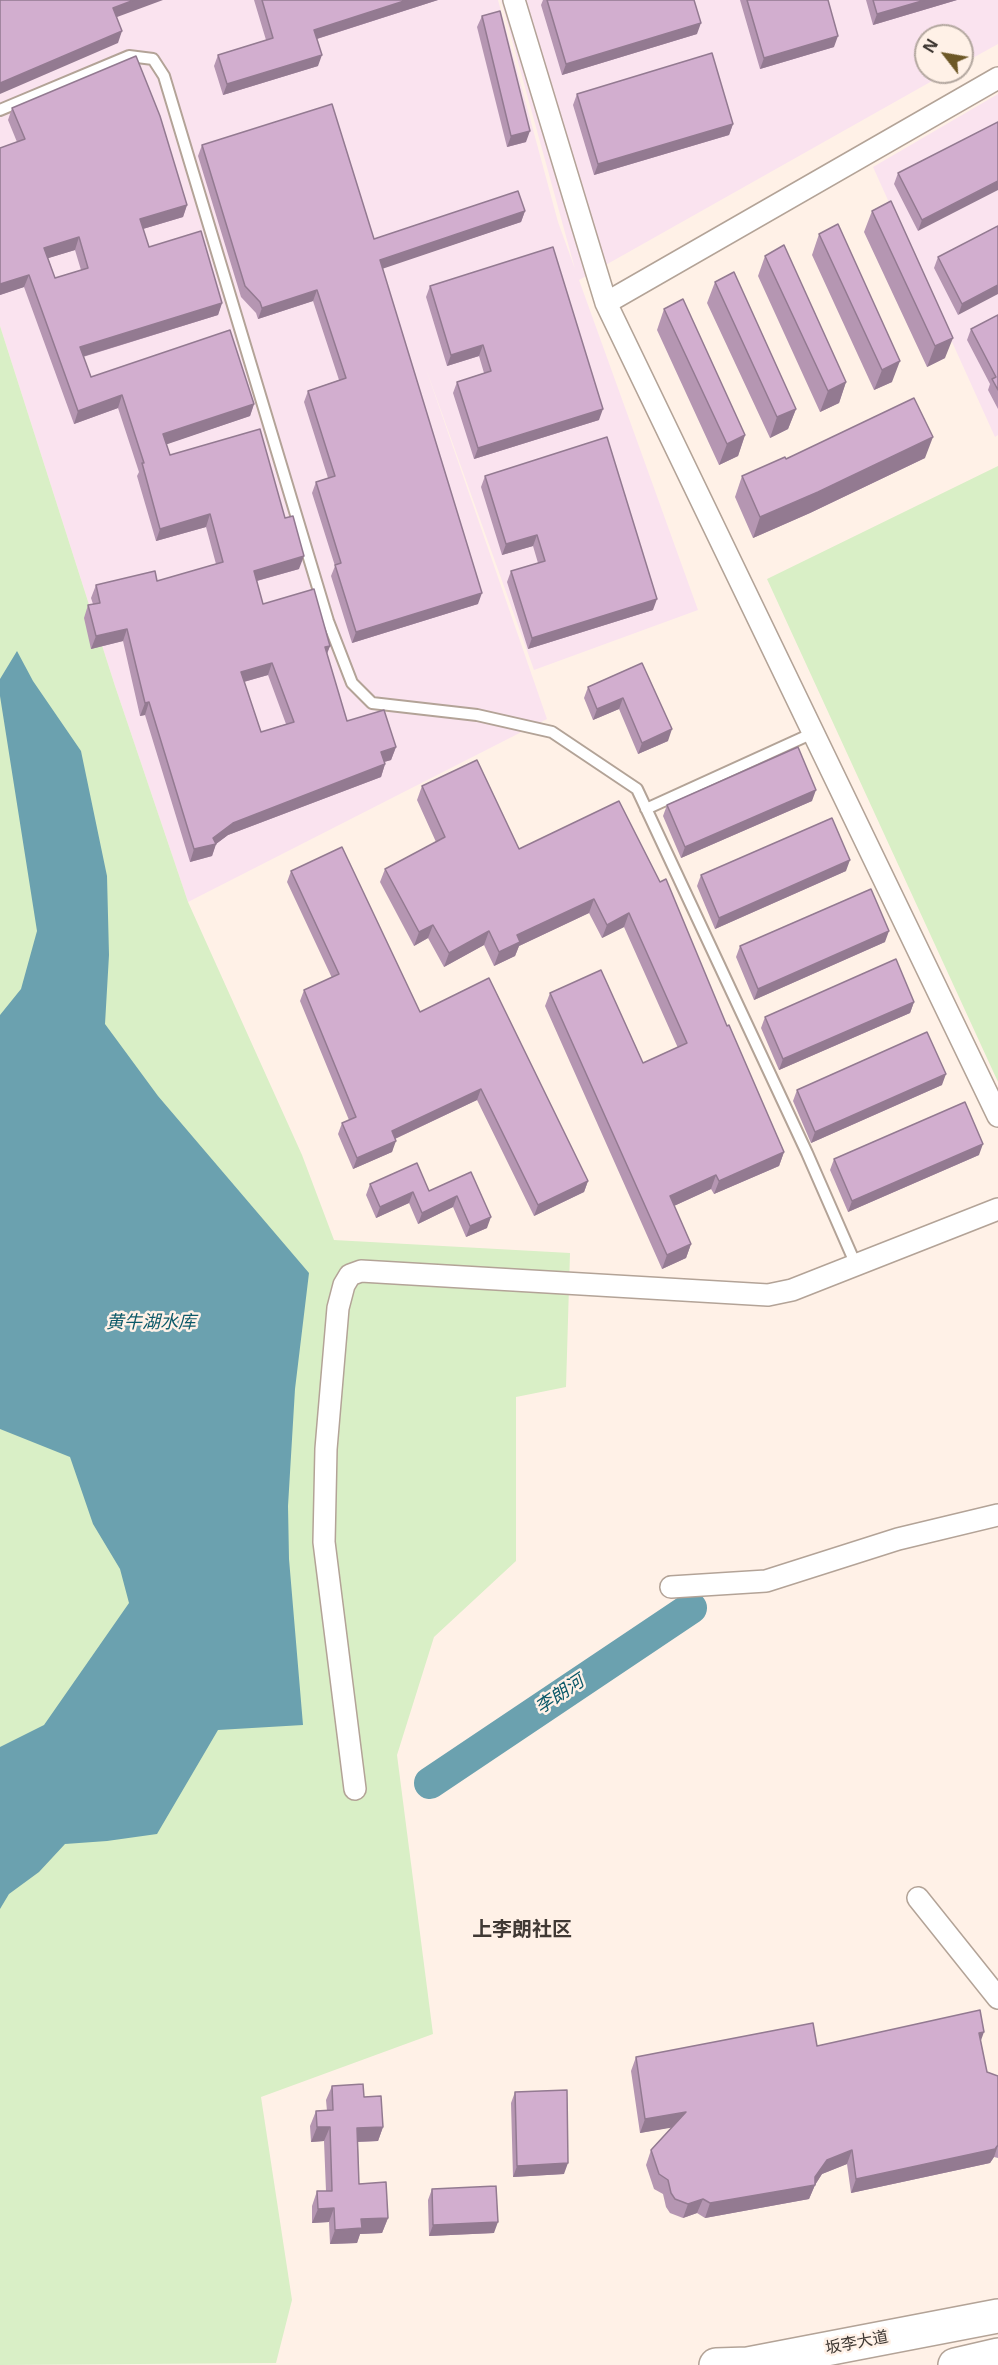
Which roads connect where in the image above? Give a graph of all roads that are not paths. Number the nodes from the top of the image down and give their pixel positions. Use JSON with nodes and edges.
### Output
{"nodes":[{"id":1,"x":514,"y":0,"type":"edge"},
{"id":2,"x":998,"y":78,"type":"edge"},
{"id":3,"x":0,"y":110,"type":"edge"},
{"id":4,"x":606,"y":303,"type":"junction"},
{"id":5,"x":813,"y":733,"type":"junction"},
{"id":6,"x":646,"y":809,"type":"junction"},
{"id":7,"x":998,"y":1116,"type":"edge"},
{"id":8,"x":998,"y":1209,"type":"edge"},
{"id":9,"x":856,"y":1265,"type":"junction"},
{"id":10,"x":998,"y":1515,"type":"edge"},
{"id":11,"x":671,"y":1587,"type":"dead end"},
{"id":12,"x":355,"y":1789,"type":"dead end"},
{"id":13,"x":918,"y":1898,"type":"dead end"},
{"id":14,"x":998,"y":1998,"type":"edge"},
{"id":15,"x":998,"y":2316,"type":"edge"},
{"id":16,"x":998,"y":2355,"type":"edge"},
{"id":17,"x":716,"y":2365,"type":"edge"},
{"id":18,"x":955,"y":2365,"type":"edge"}],
"edges":[{"from":1,"to":4,"type":"street"},
{"from":2,"to":4,"type":"street"},
{"from":3,"to":6,"type":"lane"},
{"from":4,"to":5,"type":"street"},
{"from":5,"to":6,"type":"lane"},
{"from":5,"to":7,"type":"street"},
{"from":6,"to":9,"type":"lane"},
{"from":8,"to":9,"type":"street"},
{"from":9,"to":12,"type":"street"},
{"from":10,"to":11,"type":"street"},
{"from":13,"to":14,"type":"street"},
{"from":15,"to":17,"type":"main road","name":"坂李大道"},
{"from":16,"to":18,"type":"main road"}]}
